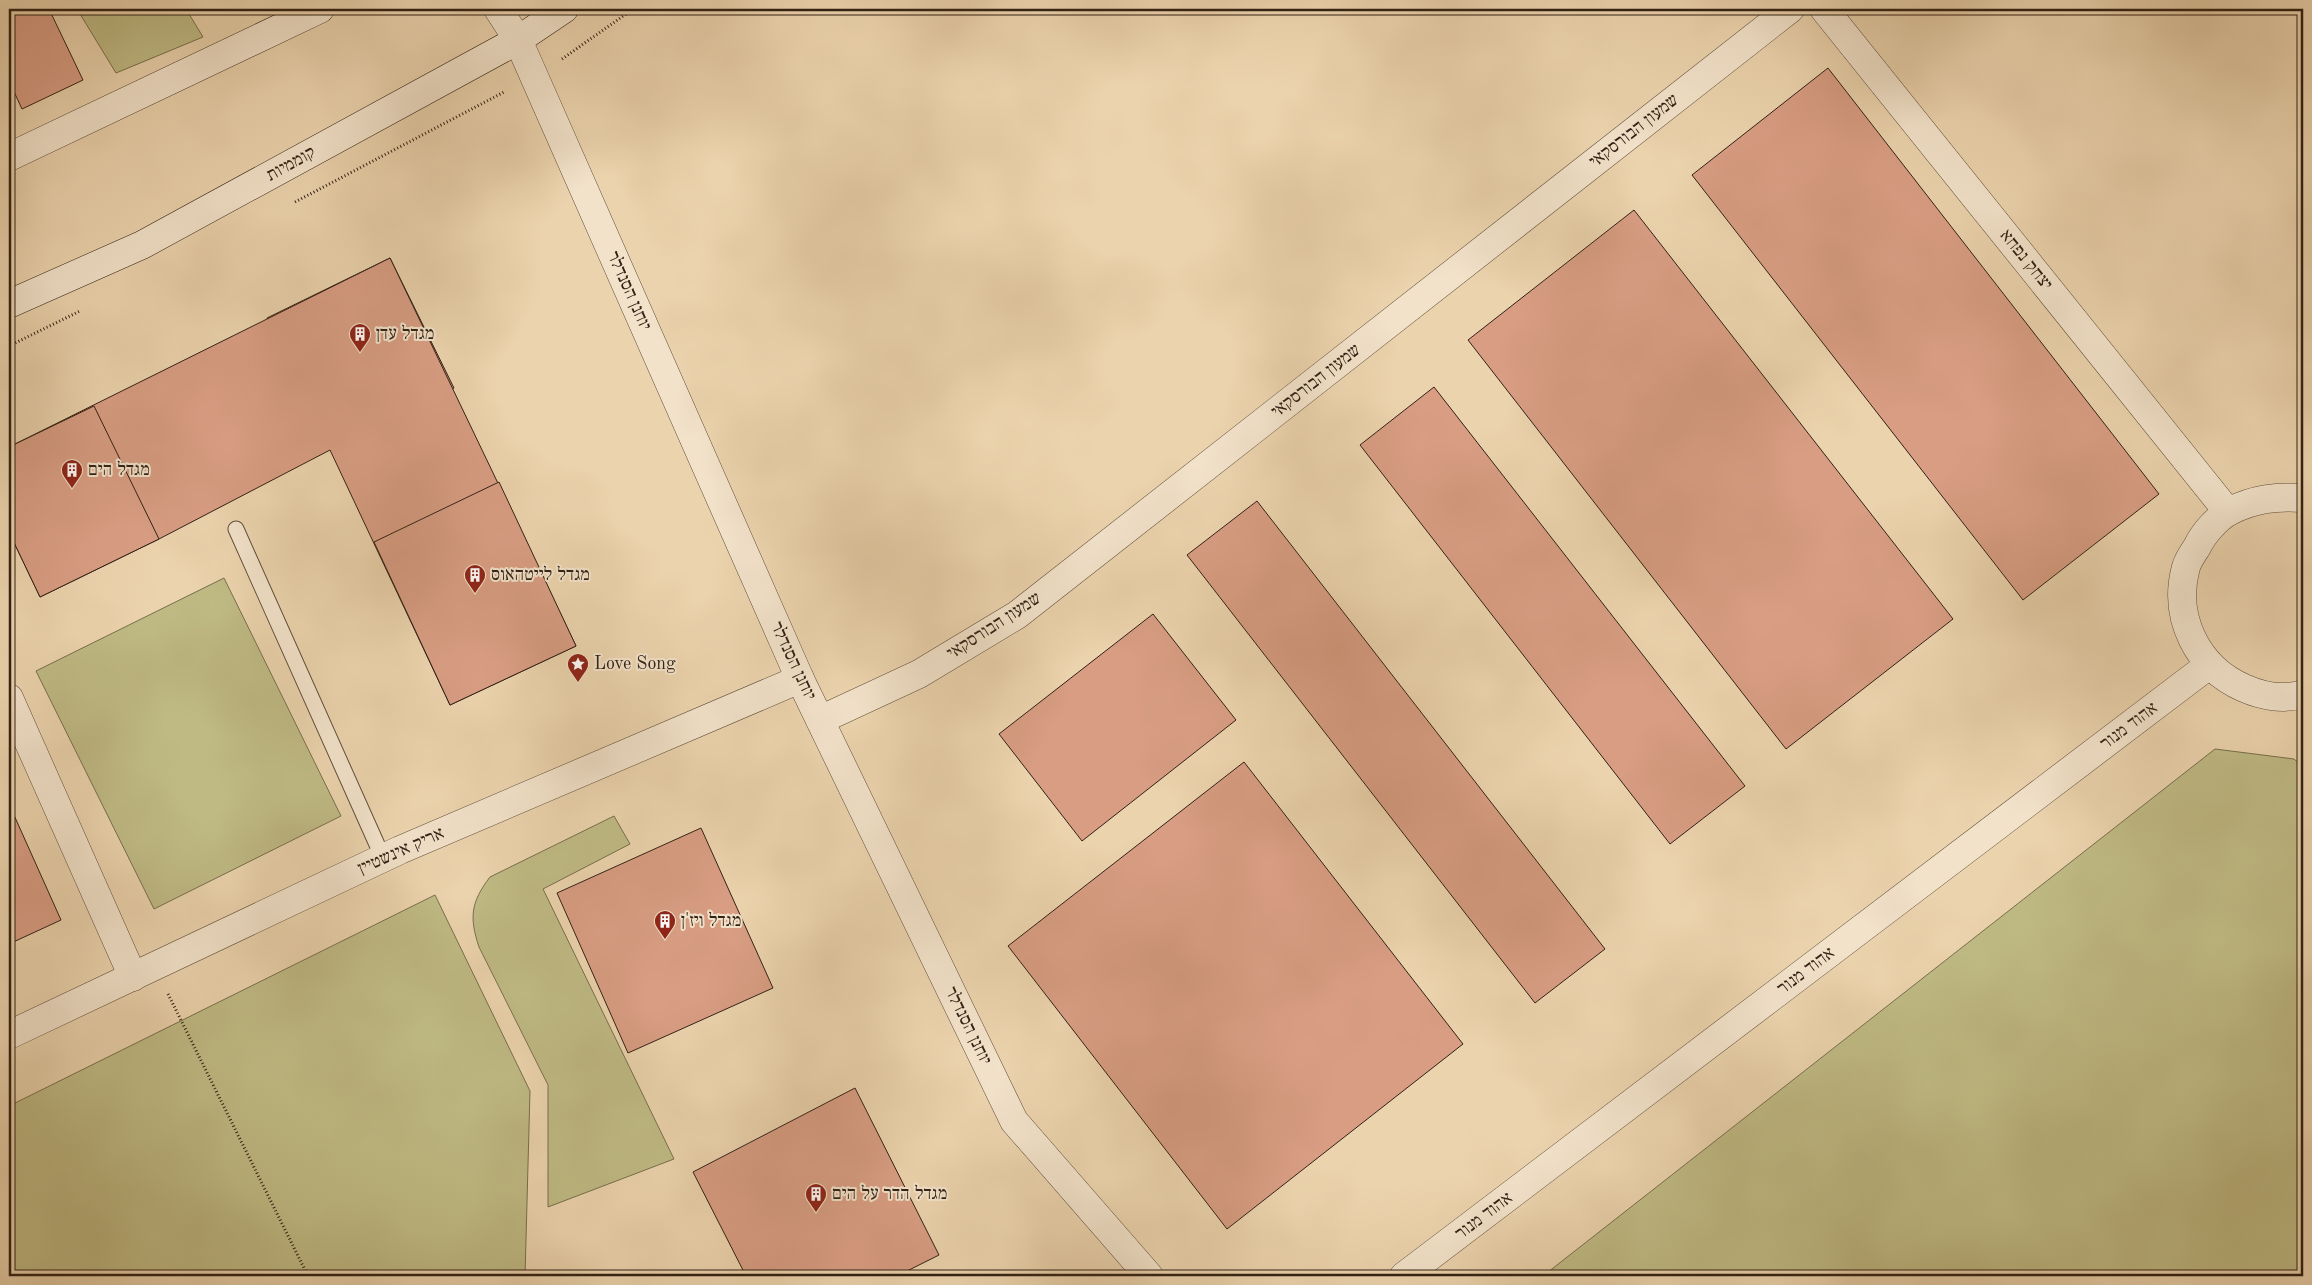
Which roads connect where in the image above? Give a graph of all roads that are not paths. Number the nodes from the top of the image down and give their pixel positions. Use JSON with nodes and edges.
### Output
{"nodes":[{"id":1,"x":320,"y":9,"type":"edge"},
{"id":2,"x":498,"y":9,"type":"edge"},
{"id":3,"x":564,"y":9,"type":"edge"},
{"id":4,"x":1790,"y":9,"type":"edge"},
{"id":5,"x":1824,"y":9,"type":"edge"},
{"id":6,"x":518,"y":40,"type":"junction"},
{"id":7,"x":9,"y":157,"type":"edge"},
{"id":8,"x":9,"y":304,"type":"edge"},
{"id":9,"x":2303,"y":498,"type":"edge"},
{"id":10,"x":2228,"y":512,"type":"junction"},
{"id":11,"x":236,"y":529,"type":"dead end"},
{"id":12,"x":2208,"y":665,"type":"junction"},
{"id":13,"x":800,"y":679,"type":"junction"},
{"id":14,"x":2303,"y":694,"type":"edge"},
{"id":15,"x":9,"y":698,"type":"edge"},
{"id":16,"x":820,"y":720,"type":"junction"},
{"id":17,"x":383,"y":858,"type":"junction"},
{"id":18,"x":144,"y":972,"type":"junction"},
{"id":19,"x":9,"y":1035,"type":"edge"},
{"id":20,"x":1149,"y":1276,"type":"edge"},
{"id":21,"x":1404,"y":1276,"type":"edge"}],
"edges":[{"from":1,"to":7,"type":"street"},
{"from":2,"to":6,"type":"street","name":"יוחנן הסנדלר"},
{"from":3,"to":6,"type":"street","name":"קוממיות"},
{"from":4,"to":16,"type":"street","name":"שמעון הבורסקאי"},
{"from":5,"to":10,"type":"street","name":"יצחק נפחא"},
{"from":6,"to":8,"type":"street","name":"קוממיות"},
{"from":6,"to":13,"type":"street","name":"יוחנן הסנדלר"},
{"from":9,"to":10,"type":"street"},
{"from":10,"to":12,"type":"street"},
{"from":11,"to":17,"type":"lane"},
{"from":12,"to":14,"type":"street"},
{"from":12,"to":21,"type":"street","name":"אהוד מנור"},
{"from":13,"to":16,"type":"street","name":"יוחנן הסנדלר"},
{"from":13,"to":17,"type":"street","name":"אריק אינשטיין"},
{"from":15,"to":18,"type":"street"},
{"from":16,"to":20,"type":"street","name":"יוחנן הסנדלר"},
{"from":17,"to":18,"type":"street","name":"אריק אינשטיין"},
{"from":18,"to":19,"type":"street","name":"אריק אינשטיין"}]}
